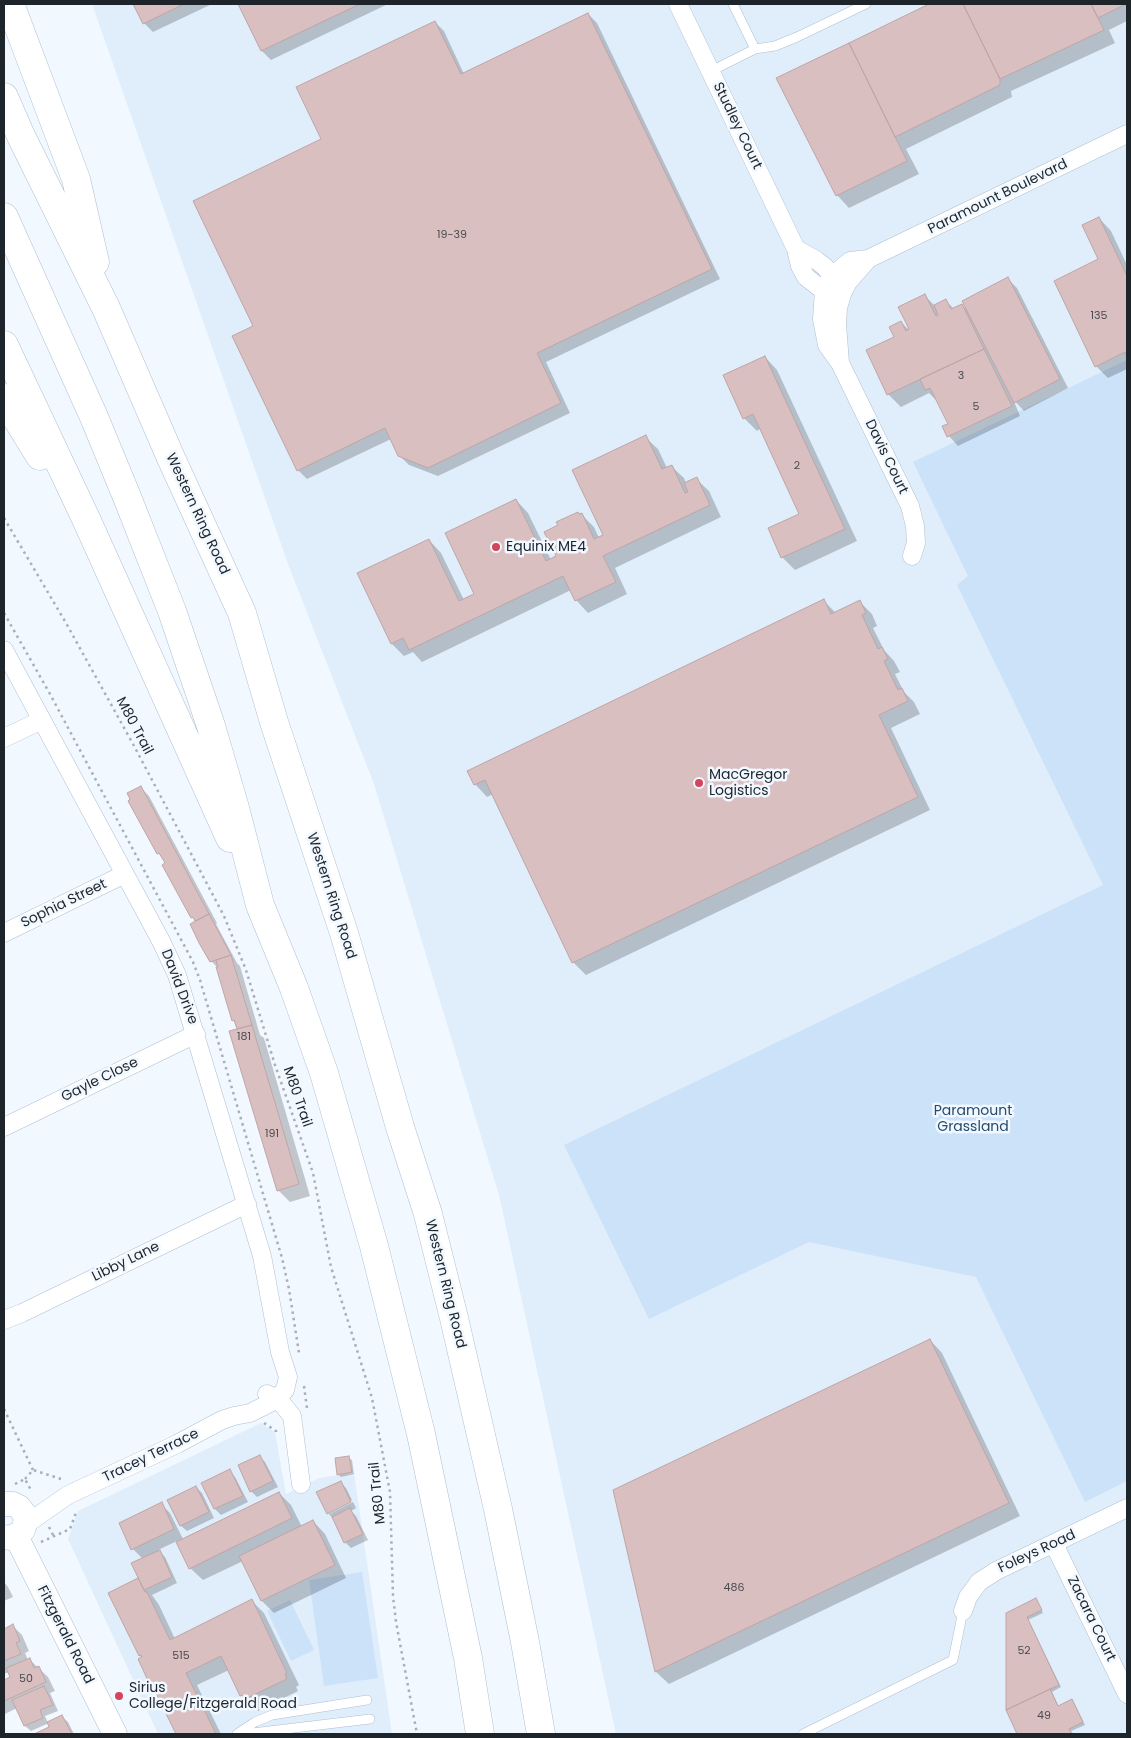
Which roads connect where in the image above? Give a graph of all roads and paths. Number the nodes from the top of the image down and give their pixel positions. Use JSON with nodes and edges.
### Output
{"nodes":[{"id":1,"x":10,"y":4,"type":"edge"},
{"id":2,"x":678,"y":4,"type":"edge"},
{"id":3,"x":733,"y":4,"type":"edge"},
{"id":4,"x":866,"y":4,"type":"edge"},
{"id":5,"x":756,"y":49,"type":"junction"},
{"id":6,"x":710,"y":72,"type":"junction"},
{"id":7,"x":4,"y":97,"type":"edge"},
{"id":8,"x":1127,"y":134,"type":"edge"},
{"id":9,"x":4,"y":218,"type":"edge"},
{"id":10,"x":868,"y":259,"type":"junction"},
{"id":11,"x":828,"y":283,"type":"junction"},
{"id":12,"x":842,"y":294,"type":"junction"},
{"id":13,"x":106,"y":308,"type":"junction"},
{"id":14,"x":4,"y":345,"type":"edge"},
{"id":15,"x":840,"y":362,"type":"junction"},
{"id":16,"x":4,"y":398,"type":"edge"},
{"id":17,"x":72,"y":490,"type":"junction"},
{"id":18,"x":4,"y":518,"type":"edge"},
{"id":19,"x":912,"y":556,"type":"dead end"},
{"id":20,"x":4,"y":650,"type":"edge"},
{"id":21,"x":42,"y":720,"type":"junction"},
{"id":22,"x":4,"y":738,"type":"edge"},
{"id":23,"x":125,"y":874,"type":"junction"},
{"id":24,"x":260,"y":905,"type":"junction"},
{"id":25,"x":4,"y":933,"type":"edge"},
{"id":26,"x":196,"y":1034,"type":"junction"},
{"id":27,"x":4,"y":1127,"type":"edge"},
{"id":28,"x":247,"y":1204,"type":"junction"},
{"id":29,"x":4,"y":1320,"type":"edge"},
{"id":30,"x":272,"y":1399,"type":"junction"},
{"id":31,"x":4,"y":1409,"type":"edge"},
{"id":32,"x":260,"y":1421,"type":"dead end"},
{"id":33,"x":277,"y":1440,"type":"dead end"},
{"id":34,"x":33,"y":1470,"type":"dead end"},
{"id":35,"x":301,"y":1484,"type":"dead end"},
{"id":36,"x":72,"y":1503,"type":"junction"},
{"id":37,"x":1127,"y":1508,"type":"edge"},
{"id":38,"x":12,"y":1515,"type":"edge"},
{"id":39,"x":54,"y":1536,"type":"dead end"},
{"id":40,"x":1054,"y":1544,"type":"junction"},
{"id":41,"x":963,"y":1611,"type":"joint"},
{"id":42,"x":1127,"y":1694,"type":"edge"},
{"id":43,"x":367,"y":1700,"type":"dead end"},
{"id":44,"x":370,"y":1719,"type":"dead end"},
{"id":45,"x":115,"y":1734,"type":"edge"},
{"id":46,"x":237,"y":1734,"type":"edge"},
{"id":47,"x":244,"y":1734,"type":"edge"},
{"id":48,"x":417,"y":1734,"type":"edge"},
{"id":49,"x":480,"y":1734,"type":"edge"},
{"id":50,"x":541,"y":1734,"type":"edge"},
{"id":51,"x":803,"y":1734,"type":"edge"}],
"edges":[{"from":1,"to":13,"type":"highway"},
{"from":2,"to":6,"type":"street","name":"Studley Court"},
{"from":3,"to":5,"type":"lane"},
{"from":4,"to":5,"type":"lane"},
{"from":5,"to":6,"type":"lane"},
{"from":6,"to":11,"type":"street","name":"Studley Court"},
{"from":7,"to":13,"type":"highway","name":"Western Ring Road"},
{"from":8,"to":10,"type":"street","name":"Paramount Boulevard"},
{"from":9,"to":24,"type":"highway"},
{"from":10,"to":11,"type":"street","name":"Paramount Boulevard"},
{"from":10,"to":12,"type":"street","name":"Paramount Boulevard"},
{"from":11,"to":12,"type":"street"},
{"from":11,"to":15,"type":"street","name":"Davis Court"},
{"from":12,"to":15,"type":"street","name":"Davis Court"},
{"from":13,"to":50,"type":"highway","name":"Western Ring Road"},
{"from":14,"to":17,"type":"highway"},
{"from":15,"to":19,"type":"street","name":"Davis Court"},
{"from":16,"to":17,"type":"highway"},
{"from":17,"to":24,"type":"highway"},
{"from":18,"to":48,"type":"path","name":"M80 Trail"},
{"from":20,"to":21,"type":"street","name":"David Drive"},
{"from":21,"to":22,"type":"street"},
{"from":21,"to":23,"type":"street","name":"David Drive"},
{"from":23,"to":25,"type":"street","name":"Sophia Street"},
{"from":23,"to":26,"type":"street","name":"David Drive"},
{"from":24,"to":49,"type":"highway"},
{"from":26,"to":27,"type":"street","name":"Gayle Close"},
{"from":26,"to":28,"type":"street","name":"David Drive"},
{"from":28,"to":29,"type":"street","name":"Libby Lane"},
{"from":28,"to":30,"type":"street","name":"David Drive"},
{"from":30,"to":35,"type":"street"},
{"from":30,"to":36,"type":"street","name":"Tracey Terrace"},
{"from":31,"to":34,"type":"path"},
{"from":32,"to":33,"type":"path"},
{"from":36,"to":38,"type":"street","name":"Tracey Terrace"},
{"from":36,"to":39,"type":"path"},
{"from":37,"to":40,"type":"street","name":"Foleys Road"},
{"from":38,"to":45,"type":"street","name":"Fitzgerald Road"},
{"from":40,"to":41,"type":"street","name":"Foleys Road"},
{"from":40,"to":42,"type":"street","name":"Zacara Court"},
{"from":41,"to":51,"type":"lane"},
{"from":43,"to":46,"type":"lane"},
{"from":44,"to":47,"type":"lane"}]}
